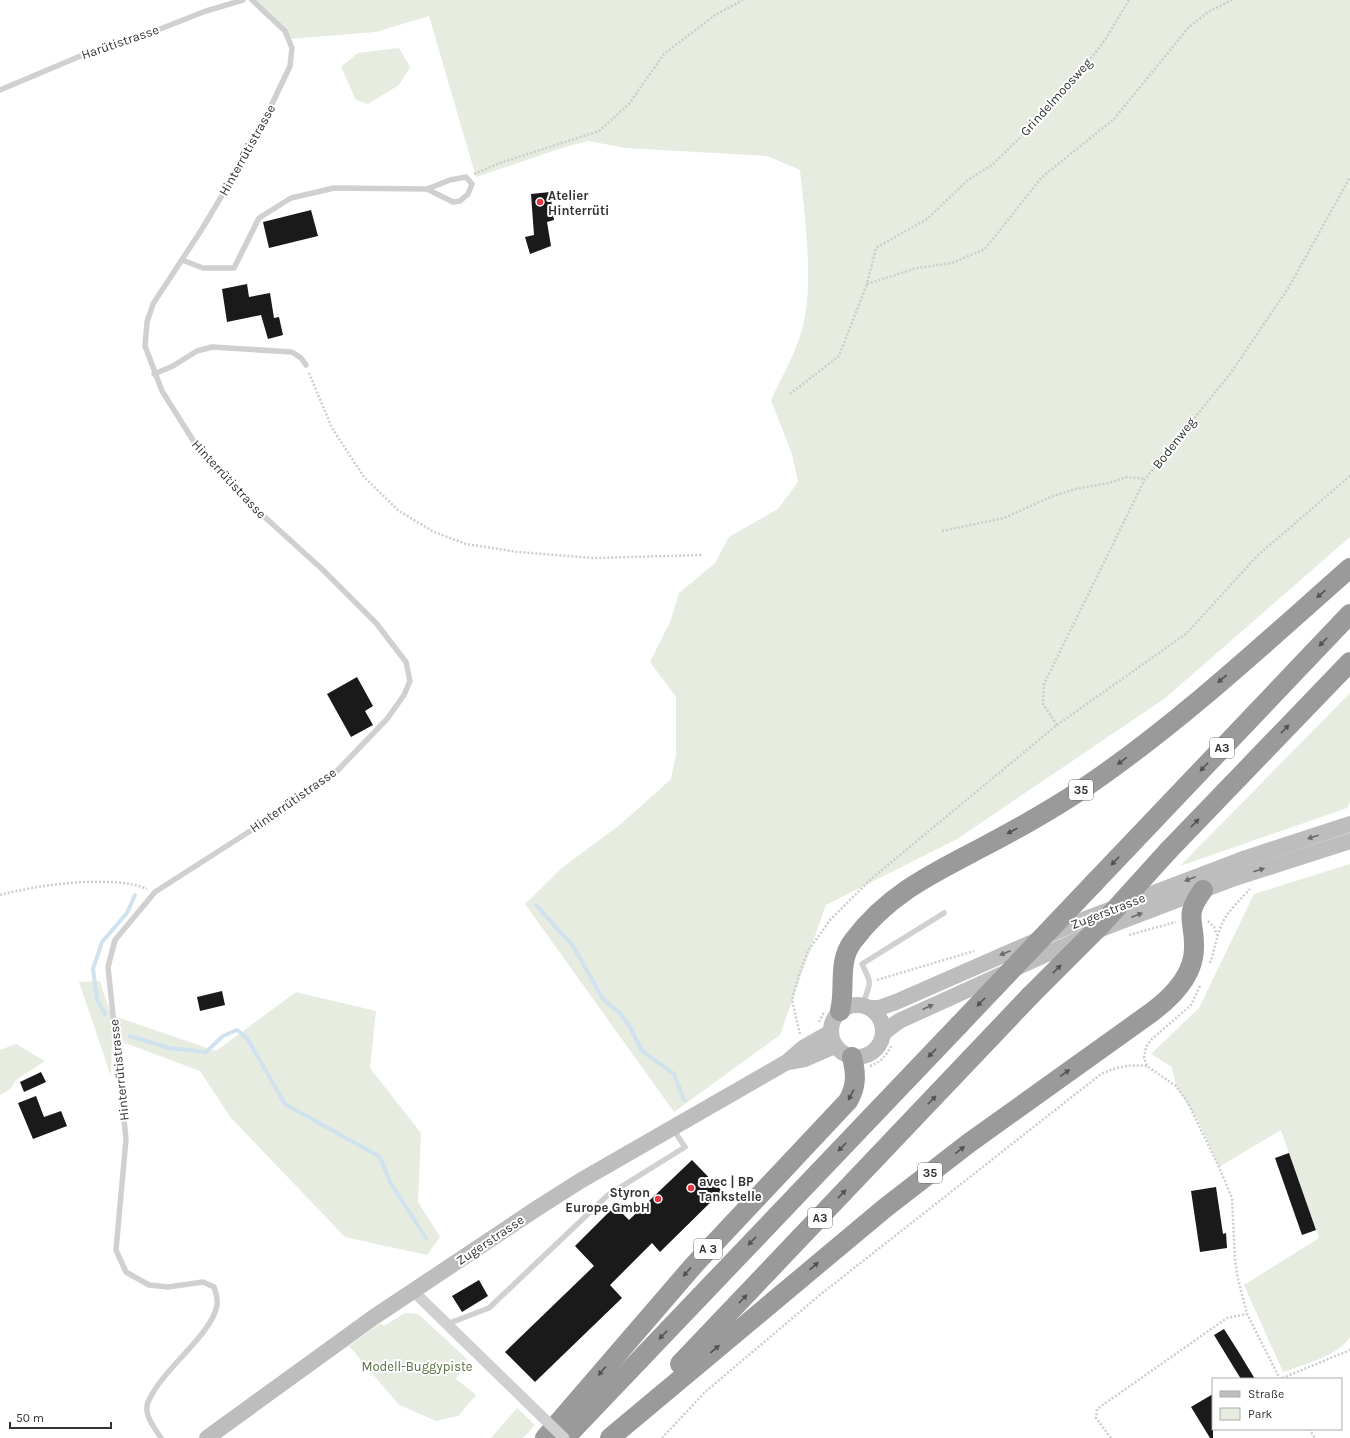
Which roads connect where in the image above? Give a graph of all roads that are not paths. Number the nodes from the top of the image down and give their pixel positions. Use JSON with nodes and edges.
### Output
{"nodes":[{"id":1,"x":241,"y":0,"type":"edge"},
{"id":2,"x":252,"y":0,"type":"edge"},
{"id":3,"x":0,"y":90,"type":"edge"},
{"id":4,"x":427,"y":189,"type":"junction"},
{"id":5,"x":182,"y":260,"type":"junction"},
{"id":6,"x":306,"y":365,"type":"road end"},
{"id":7,"x":154,"y":374,"type":"junction"},
{"id":8,"x":1350,"y":568,"type":"edge"},
{"id":9,"x":1350,"y":614,"type":"edge"},
{"id":10,"x":1350,"y":662,"type":"edge"},
{"id":11,"x":1350,"y":824,"type":"edge"},
{"id":12,"x":1350,"y":841,"type":"edge"},
{"id":13,"x":1203,"y":890,"type":"junction"},
{"id":14,"x":944,"y":913,"type":"dead end"},
{"id":15,"x":866,"y":1007,"type":"junction"},
{"id":16,"x":840,"y":1011,"type":"junction"},
{"id":17,"x":883,"y":1033,"type":"junction"},
{"id":18,"x":833,"y":1039,"type":"junction"},
{"id":19,"x":852,"y":1057,"type":"junction"},
{"id":20,"x":787,"y":1062,"type":"junction"},
{"id":21,"x":672,"y":1128,"type":"junction"},
{"id":22,"x":413,"y":1291,"type":"junction"},
{"id":23,"x":446,"y":1324,"type":"junction"},
{"id":24,"x":161,"y":1438,"type":"edge"},
{"id":25,"x":206,"y":1438,"type":"edge"},
{"id":26,"x":545,"y":1438,"type":"edge"},
{"id":27,"x":564,"y":1438,"type":"edge"},
{"id":28,"x":610,"y":1438,"type":"edge"}],
"edges":[{"from":1,"to":3,"type":"lane","name":"Harütistrasse"},
{"from":2,"to":5,"type":"lane","name":"Hinterrütistrasse"},
{"from":4,"to":4,"type":"lane"},
{"from":4,"to":5,"type":"lane"},
{"from":5,"to":7,"type":"lane","name":"Hinterrütistrasse"},
{"from":6,"to":7,"type":"lane"},
{"from":7,"to":24,"type":"lane","name":"Hinterrütistrasse"},
{"from":8,"to":16,"type":"highway","number":"35","one_way":true},
{"from":9,"to":27,"type":"highway","number":"A3","one_way":true,"bridge":true},
{"from":28,"to":10,"type":"highway","number":"A3","one_way":true,"bridge":true},
{"from":11,"to":15,"type":"main road","name":"Zugerstrasse","one_way":true},
{"from":13,"to":12,"type":"main road","name":"Zugerstrasse","one_way":true},
{"from":17,"to":13,"type":"main road","name":"Zugerstrasse","one_way":true},
{"from":28,"to":13,"type":"highway","number":"35","one_way":true},
{"from":14,"to":15,"type":"lane"},
{"from":15,"to":16,"type":"main road","name":"Zugerstrasse"},
{"from":15,"to":17,"type":"main road"},
{"from":16,"to":18,"type":"main road"},
{"from":17,"to":19,"type":"main road","name":"Zugerstrasse"},
{"from":18,"to":19,"type":"main road"},
{"from":18,"to":20,"type":"main road","name":"Zugerstrasse"},
{"from":18,"to":20,"type":"main road","name":"Zugerstrasse"},
{"from":19,"to":26,"type":"highway","number":"A 3","one_way":true},
{"from":20,"to":21,"type":"main road","name":"Zugerstrasse"},
{"from":21,"to":22,"type":"main road","name":"Zugerstrasse"},
{"from":21,"to":23,"type":"lane"},
{"from":22,"to":23,"type":"street"},
{"from":22,"to":25,"type":"main road","name":"Zugerstrasse"},
{"from":23,"to":27,"type":"street","bridge":true}]}
